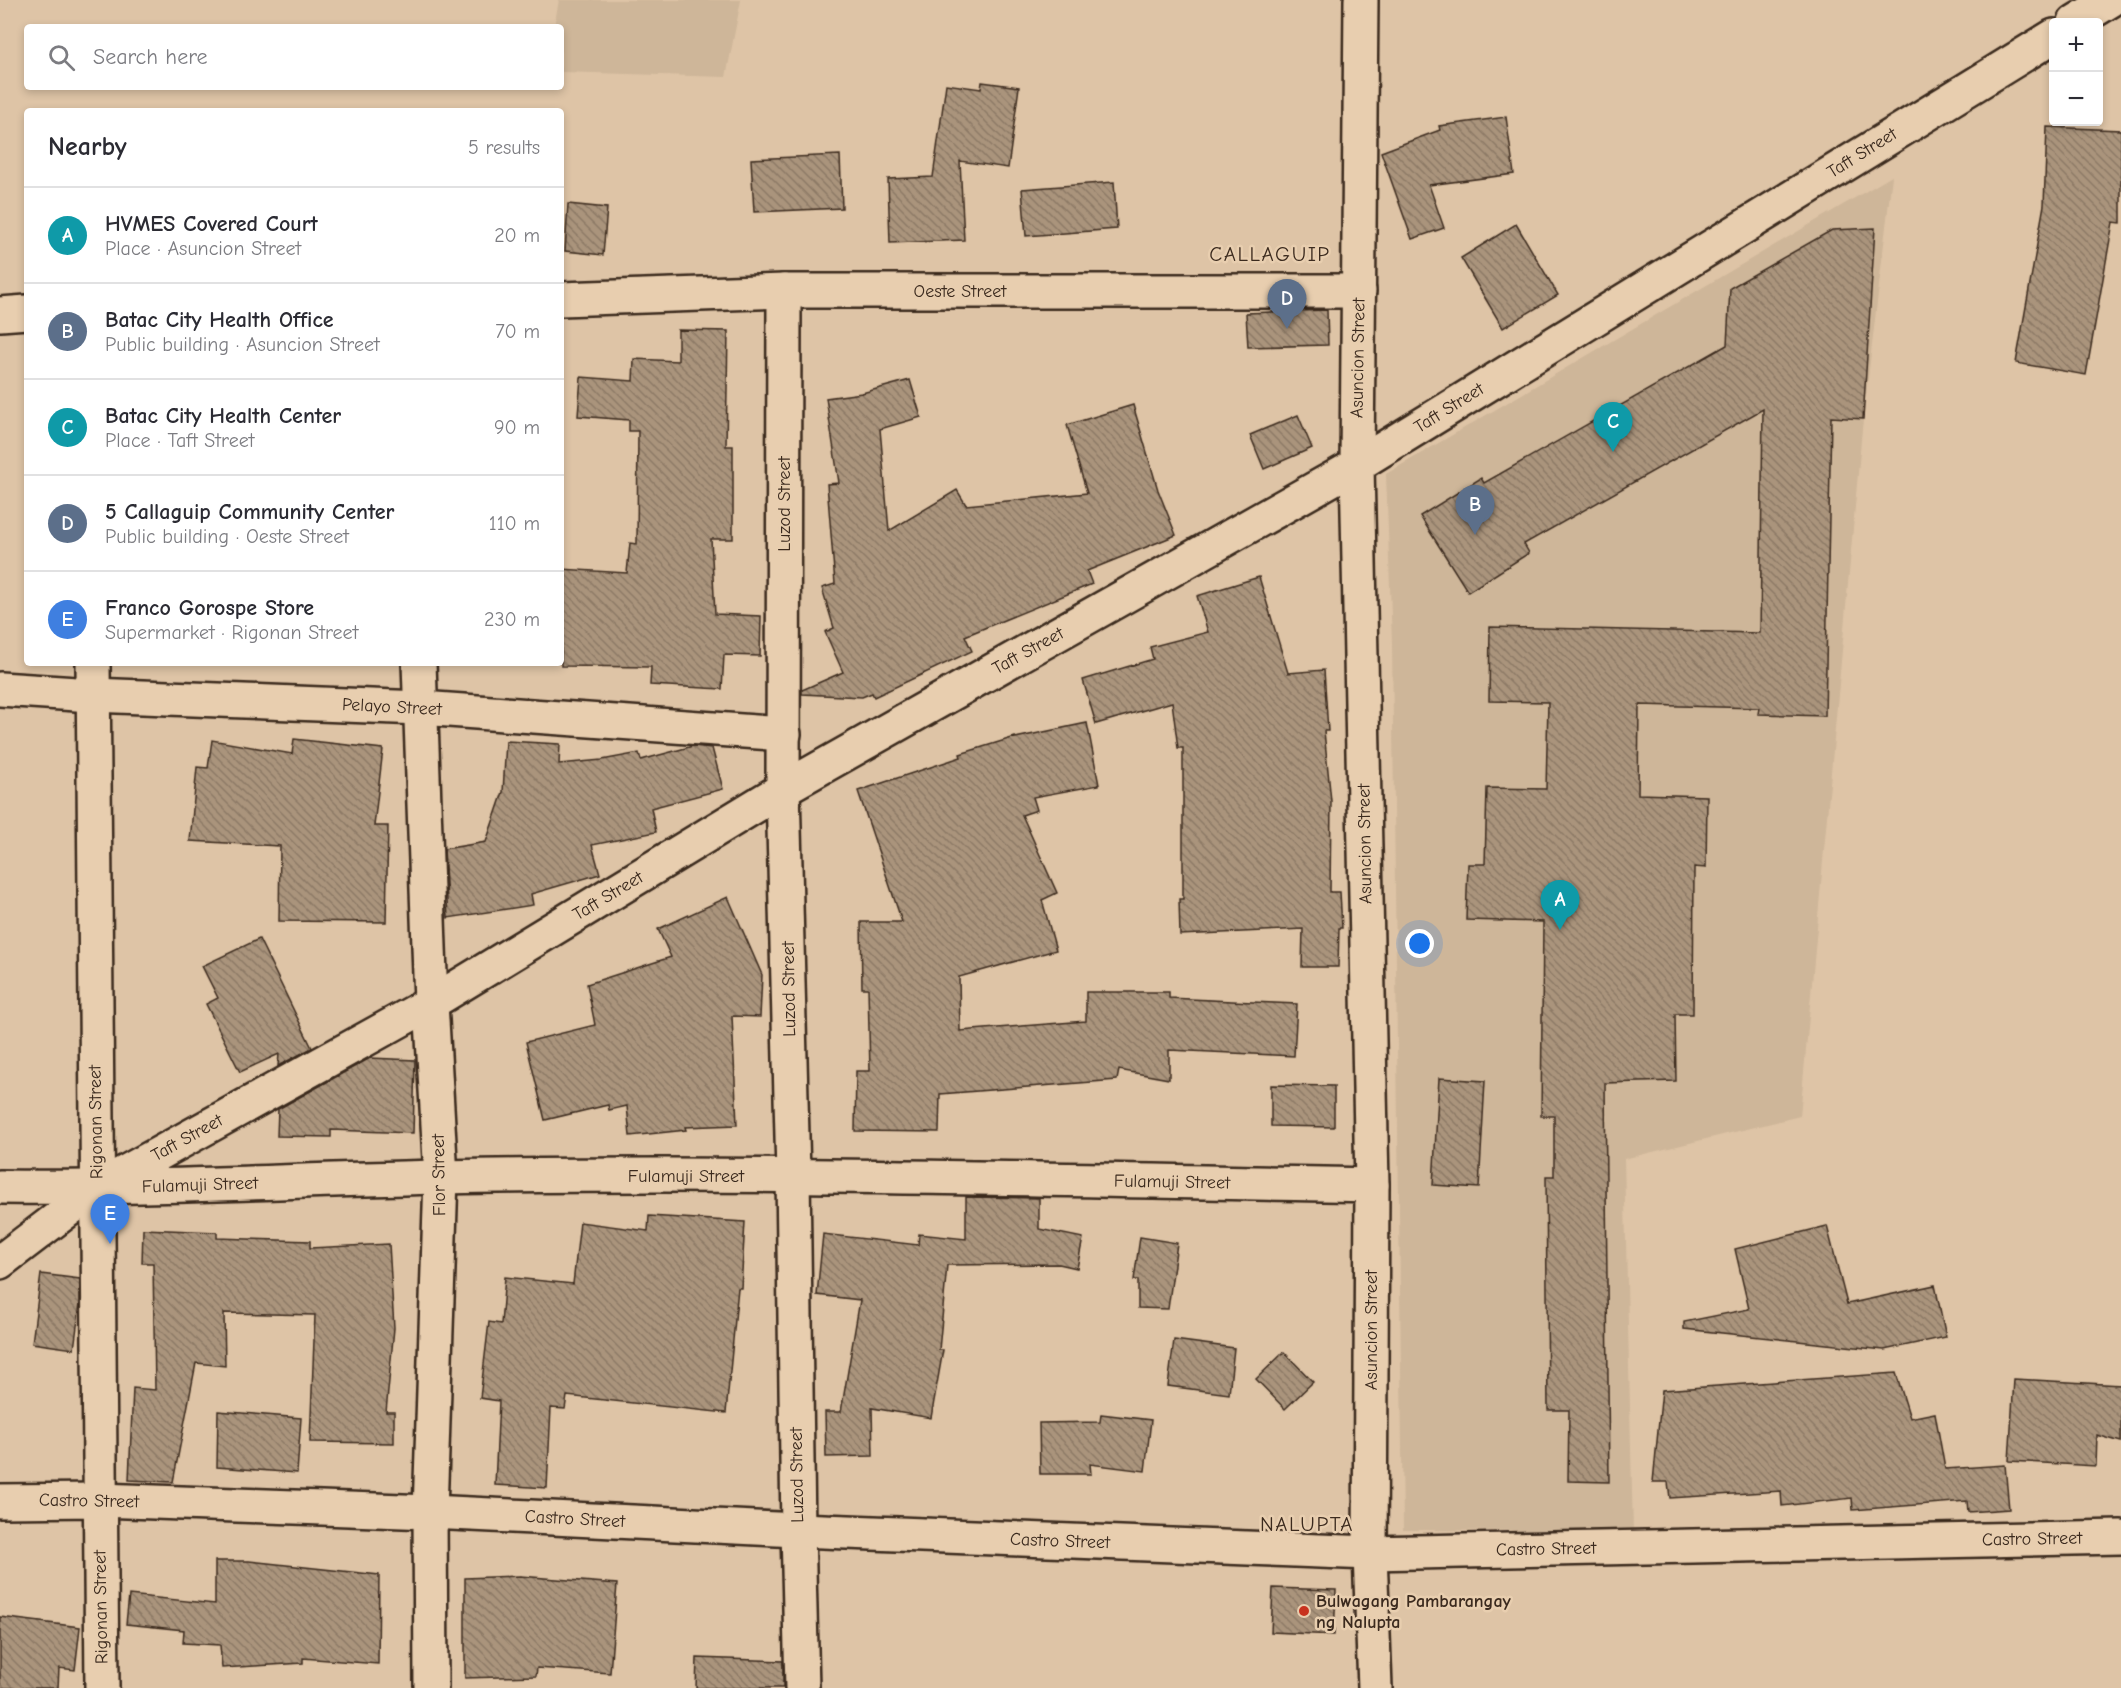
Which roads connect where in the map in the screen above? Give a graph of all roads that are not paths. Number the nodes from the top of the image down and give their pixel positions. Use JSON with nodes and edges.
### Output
{"nodes":[{"id":1,"x":1361,"y":0,"type":"edge"},
{"id":2,"x":2111,"y":0,"type":"edge"},
{"id":3,"x":2082,"y":18,"type":"edge"},
{"id":4,"x":2049,"y":39,"type":"edge"},
{"id":5,"x":784,"y":291,"type":"junction"},
{"id":6,"x":1359,"y":291,"type":"junction"},
{"id":7,"x":564,"y":299,"type":"edge"},
{"id":8,"x":24,"y":312,"type":"edge"},
{"id":9,"x":0,"y":314,"type":"edge"},
{"id":10,"x":1357,"y":465,"type":"junction"},
{"id":11,"x":93,"y":666,"type":"edge"},
{"id":12,"x":419,"y":666,"type":"edge"},
{"id":13,"x":0,"y":689,"type":"edge"},
{"id":14,"x":92,"y":695,"type":"junction"},
{"id":15,"x":421,"y":708,"type":"junction"},
{"id":16,"x":784,"y":734,"type":"junction"},
{"id":17,"x":783,"y":789,"type":"junction"},
{"id":18,"x":431,"y":1003,"type":"junction"},
{"id":19,"x":793,"y":1175,"type":"junction"},
{"id":20,"x":441,"y":1177,"type":"junction"},
{"id":21,"x":1372,"y":1185,"type":"junction"},
{"id":22,"x":0,"y":1187,"type":"edge"},
{"id":23,"x":97,"y":1188,"type":"junction"},
{"id":24,"x":0,"y":1262,"type":"edge"},
{"id":25,"x":100,"y":1500,"type":"junction"},
{"id":26,"x":0,"y":1501,"type":"edge"},
{"id":27,"x":430,"y":1512,"type":"junction"},
{"id":28,"x":798,"y":1530,"type":"junction"},
{"id":29,"x":2121,"y":1537,"type":"edge"},
{"id":30,"x":1370,"y":1553,"type":"junction"},
{"id":31,"x":102,"y":1688,"type":"edge"},
{"id":32,"x":431,"y":1688,"type":"edge"},
{"id":33,"x":802,"y":1688,"type":"edge"},
{"id":34,"x":1375,"y":1688,"type":"edge"}],
"edges":[{"from":1,"to":6,"type":"street","name":"Asuncion Street"},
{"from":2,"to":3,"type":"street"},
{"from":4,"to":10,"type":"street","name":"Taft Street"},
{"from":5,"to":6,"type":"street","name":"Oeste Street"},
{"from":5,"to":7,"type":"street","name":"Oeste Street"},
{"from":5,"to":16,"type":"street","name":"Luzod Street"},
{"from":6,"to":10,"type":"street","name":"Asuncion Street"},
{"from":8,"to":9,"type":"street"},
{"from":10,"to":17,"type":"street","name":"Taft Street"},
{"from":10,"to":21,"type":"street","name":"Asuncion Street"},
{"from":11,"to":14,"type":"street","name":"Rigonan Street"},
{"from":12,"to":15,"type":"street","name":"Flor Street"},
{"from":13,"to":14,"type":"street","name":"Pelayo Street"},
{"from":14,"to":15,"type":"street","name":"Pelayo Street"},
{"from":14,"to":23,"type":"street","name":"Rigonan Street"},
{"from":15,"to":16,"type":"street","name":"Pelayo Street"},
{"from":15,"to":18,"type":"street","name":"Flor Street"},
{"from":16,"to":17,"type":"street","name":"Luzod Street"},
{"from":17,"to":18,"type":"street","name":"Taft Street"},
{"from":17,"to":19,"type":"street","name":"Luzod Street"},
{"from":18,"to":20,"type":"street","name":"Flor Street"},
{"from":18,"to":23,"type":"street","name":"Taft Street"},
{"from":19,"to":20,"type":"street","name":"Fulamuji Street"},
{"from":19,"to":21,"type":"street","name":"Fulamuji Street"},
{"from":19,"to":28,"type":"street","name":"Luzod Street"},
{"from":20,"to":23,"type":"street","name":"Fulamuji Street"},
{"from":20,"to":27,"type":"street","name":"Flor Street"},
{"from":21,"to":30,"type":"street","name":"Asuncion Street"},
{"from":22,"to":23,"type":"street","name":"Fulamuji Street"},
{"from":23,"to":24,"type":"street","name":"Taft Street"},
{"from":23,"to":25,"type":"street","name":"Rigonan Street"},
{"from":25,"to":26,"type":"street","name":"Castro Street"},
{"from":25,"to":27,"type":"street","name":"Castro Street"},
{"from":25,"to":31,"type":"street","name":"Rigonan Street"},
{"from":27,"to":28,"type":"street","name":"Castro Street"},
{"from":27,"to":32,"type":"street","name":"Flor Street"},
{"from":28,"to":30,"type":"street","name":"Castro Street"},
{"from":28,"to":33,"type":"street","name":"Luzod Street"},
{"from":29,"to":30,"type":"street","name":"Castro Street"},
{"from":30,"to":34,"type":"street","name":"Asuncion Street"}]}
